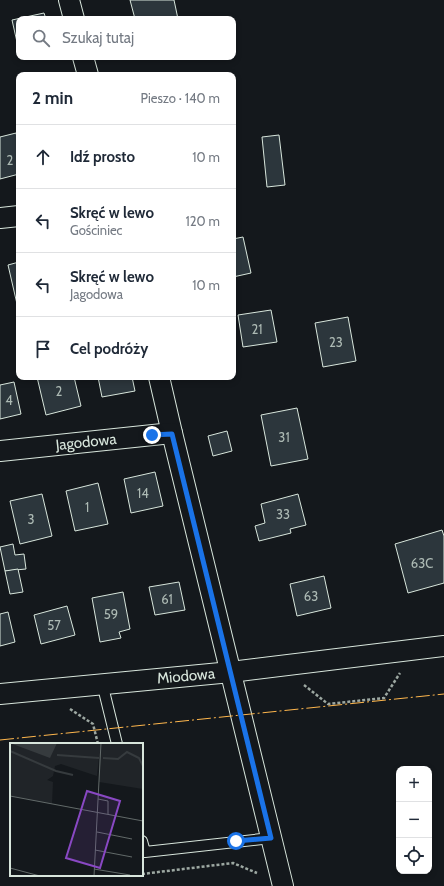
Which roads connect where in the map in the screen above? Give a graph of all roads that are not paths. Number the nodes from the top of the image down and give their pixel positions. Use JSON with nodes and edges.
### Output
{"nodes":[{"id":1,"x":69,"y":0,"type":"edge"},
{"id":2,"x":73,"y":16,"type":"edge"},
{"id":3,"x":84,"y":60,"type":"edge"},
{"id":4,"x":87,"y":72,"type":"edge"},
{"id":5,"x":16,"y":216,"type":"edge"},
{"id":6,"x":0,"y":218,"type":"edge"},
{"id":7,"x":160,"y":380,"type":"edge"},
{"id":8,"x":172,"y":434,"type":"junction"},
{"id":9,"x":0,"y":451,"type":"edge"},
{"id":10,"x":444,"y":646,"type":"edge"},
{"id":11,"x":231,"y":672,"type":"junction"},
{"id":12,"x":102,"y":683,"type":"junction"},
{"id":13,"x":0,"y":694,"type":"edge"},
{"id":14,"x":117,"y":743,"type":"edge"},
{"id":15,"x":271,"y":838,"type":"junction"},
{"id":16,"x":143,"y":845,"type":"edge"},
{"id":17,"x":282,"y":880,"type":"edge"}],
"edges":[{"from":1,"to":2,"type":"street"},
{"from":3,"to":4,"type":"street"},
{"from":5,"to":6,"type":"street"},
{"from":7,"to":8,"type":"street"},
{"from":8,"to":9,"type":"street","name":"Jagodowa"},
{"from":8,"to":11,"type":"street"},
{"from":10,"to":11,"type":"street","name":"Miodowa"},
{"from":11,"to":12,"type":"street","name":"Miodowa"},
{"from":11,"to":15,"type":"street"},
{"from":12,"to":13,"type":"street","name":"Miodowa"},
{"from":12,"to":14,"type":"lane"},
{"from":15,"to":16,"type":"lane"},
{"from":15,"to":17,"type":"street"}]}
